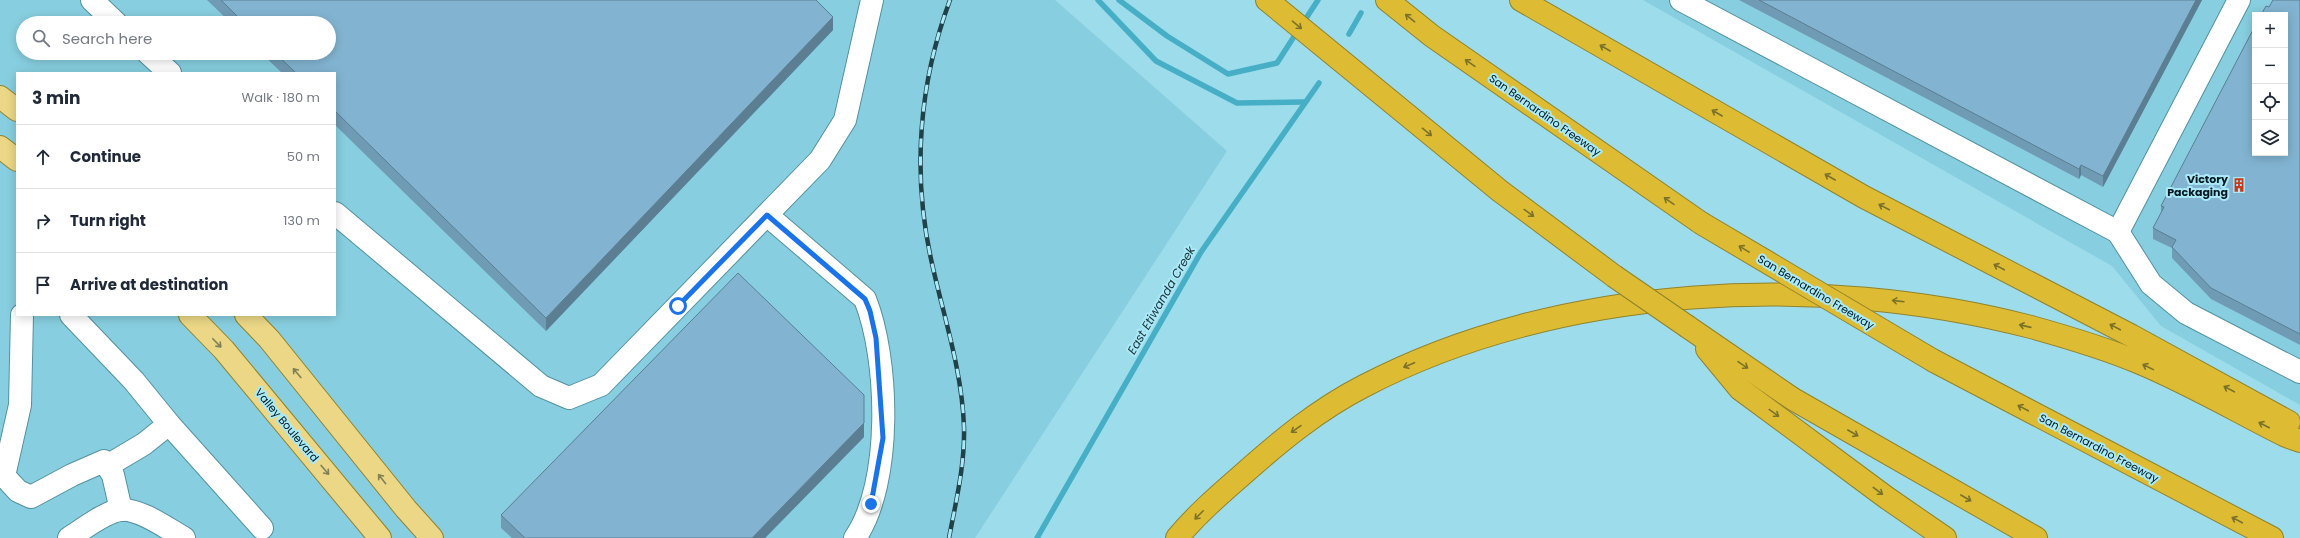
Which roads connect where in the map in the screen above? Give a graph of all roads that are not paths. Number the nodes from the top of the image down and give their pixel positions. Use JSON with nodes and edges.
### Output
{"nodes":[{"id":1,"x":92,"y":0,"type":"edge"},
{"id":2,"x":872,"y":0,"type":"edge"},
{"id":3,"x":1267,"y":0,"type":"edge"},
{"id":4,"x":1387,"y":0,"type":"edge"},
{"id":5,"x":1520,"y":0,"type":"edge"},
{"id":6,"x":1681,"y":0,"type":"edge"},
{"id":7,"x":2239,"y":0,"type":"edge"},
{"id":8,"x":109,"y":16,"type":"edge"},
{"id":9,"x":156,"y":60,"type":"edge"},
{"id":10,"x":169,"y":72,"type":"edge"},
{"id":11,"x":0,"y":97,"type":"edge"},
{"id":12,"x":16,"y":109,"type":"edge"},
{"id":13,"x":0,"y":147,"type":"edge"},
{"id":14,"x":16,"y":159,"type":"edge"},
{"id":15,"x":336,"y":214,"type":"edge"},
{"id":16,"x":767,"y":215,"type":"junction"},
{"id":17,"x":2118,"y":232,"type":"junction"},
{"id":18,"x":22,"y":316,"type":"edge"},
{"id":19,"x":72,"y":316,"type":"edge"},
{"id":20,"x":191,"y":316,"type":"edge"},
{"id":21,"x":247,"y":316,"type":"edge"},
{"id":22,"x":1688,"y":327,"type":"junction"},
{"id":23,"x":2300,"y":372,"type":"edge"},
{"id":24,"x":169,"y":424,"type":"junction"},
{"id":25,"x":2300,"y":428,"type":"edge"},
{"id":26,"x":2300,"y":441,"type":"edge"},
{"id":27,"x":107,"y":466,"type":"junction"},
{"id":28,"x":121,"y":510,"type":"junction"},
{"id":29,"x":262,"y":528,"type":"dead end"},
{"id":30,"x":69,"y":538,"type":"edge"},
{"id":31,"x":184,"y":538,"type":"edge"},
{"id":32,"x":380,"y":538,"type":"edge"},
{"id":33,"x":432,"y":538,"type":"edge"},
{"id":34,"x":855,"y":538,"type":"edge"},
{"id":35,"x":1177,"y":538,"type":"edge"},
{"id":36,"x":1945,"y":538,"type":"edge"},
{"id":37,"x":2036,"y":538,"type":"edge"},
{"id":38,"x":2272,"y":538,"type":"edge"}],
"edges":[{"from":1,"to":8,"type":"lane"},
{"from":2,"to":16,"type":"lane"},
{"from":3,"to":22,"type":"highway","one_way":true,"bridge":true},
{"from":38,"to":4,"type":"highway","name":"San Bernardino Freeway","one_way":true,"bridge":true},
{"from":25,"to":5,"type":"highway","one_way":true},
{"from":6,"to":17,"type":"lane"},
{"from":7,"to":17,"type":"lane"},
{"from":9,"to":10,"type":"lane"},
{"from":11,"to":12,"type":"main road"},
{"from":13,"to":14,"type":"main road"},
{"from":15,"to":16,"type":"lane"},
{"from":16,"to":34,"type":"lane"},
{"from":17,"to":23,"type":"lane"},
{"from":18,"to":27,"type":"lane"},
{"from":19,"to":24,"type":"lane"},
{"from":20,"to":32,"type":"main road","name":"Valley Boulevard","one_way":true},
{"from":33,"to":21,"type":"main road","one_way":true},
{"from":22,"to":36,"type":"highway","one_way":true},
{"from":22,"to":37,"type":"highway","one_way":true},
{"from":24,"to":27,"type":"lane"},
{"from":24,"to":29,"type":"lane"},
{"from":26,"to":35,"type":"highway","one_way":true},
{"from":27,"to":28,"type":"lane"},
{"from":28,"to":30,"type":"lane"},
{"from":28,"to":31,"type":"lane"}]}
